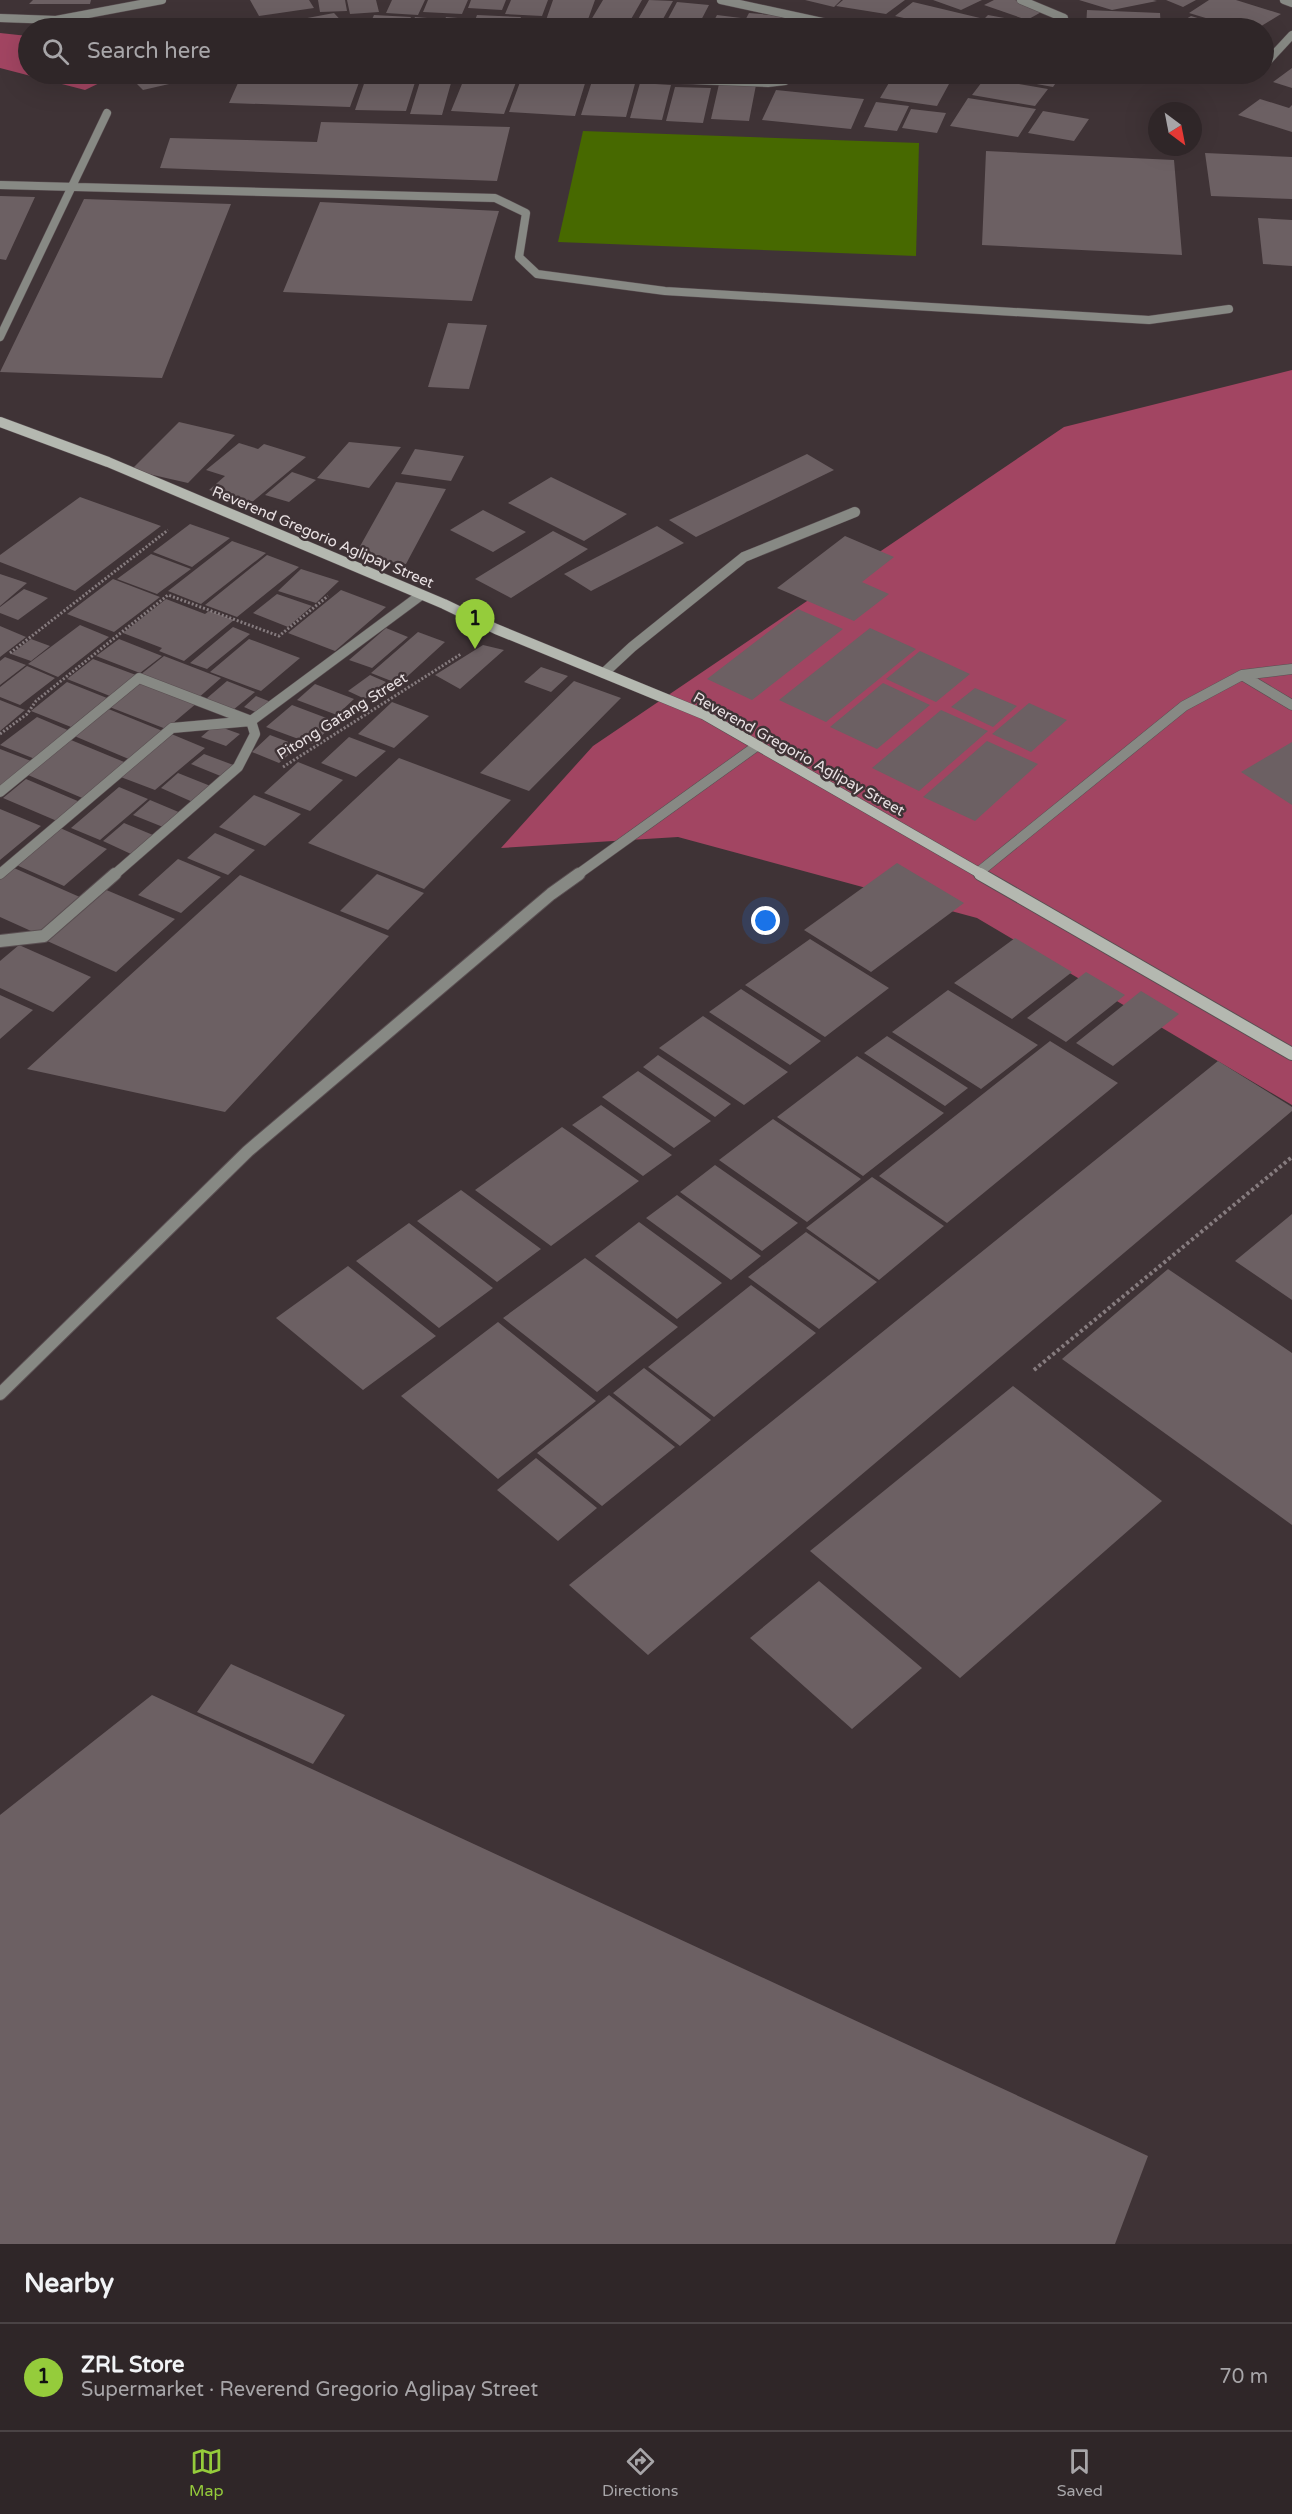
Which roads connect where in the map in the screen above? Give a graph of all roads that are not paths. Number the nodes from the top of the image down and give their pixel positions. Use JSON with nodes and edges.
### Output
{"nodes":[{"id":1,"x":162,"y":0,"type":"edge"},
{"id":2,"x":721,"y":0,"type":"edge"},
{"id":3,"x":1021,"y":0,"type":"edge"},
{"id":4,"x":1284,"y":0,"type":"edge"},
{"id":5,"x":1292,"y":3,"type":"edge"},
{"id":6,"x":0,"y":18,"type":"edge"},
{"id":7,"x":67,"y":18,"type":"edge"},
{"id":8,"x":801,"y":18,"type":"edge"},
{"id":9,"x":1064,"y":18,"type":"edge"},
{"id":10,"x":18,"y":19,"type":"edge"},
{"id":11,"x":1292,"y":35,"type":"edge"},
{"id":12,"x":1274,"y":54,"type":"edge"},
{"id":13,"x":107,"y":113,"type":"dead end"},
{"id":14,"x":0,"y":185,"type":"edge"},
{"id":15,"x":73,"y":185,"type":"junction"},
{"id":16,"x":1229,"y":309,"type":"dead end"},
{"id":17,"x":0,"y":337,"type":"edge"},
{"id":18,"x":0,"y":422,"type":"edge"},
{"id":19,"x":855,"y":512,"type":"dead end"},
{"id":20,"x":421,"y":595,"type":"junction"},
{"id":21,"x":1292,"y":669,"type":"edge"},
{"id":22,"x":604,"y":673,"type":"junction"},
{"id":23,"x":1242,"y":675,"type":"junction"},
{"id":24,"x":1292,"y":705,"type":"edge"},
{"id":25,"x":251,"y":721,"type":"junction"},
{"id":26,"x":758,"y":746,"type":"junction"},
{"id":27,"x":0,"y":792,"type":"edge"},
{"id":28,"x":979,"y":873,"type":"junction"},
{"id":29,"x":0,"y":874,"type":"edge"},
{"id":30,"x":0,"y":941,"type":"edge"},
{"id":31,"x":1292,"y":1054,"type":"edge"},
{"id":32,"x":0,"y":1378,"type":"edge"},
{"id":33,"x":17,"y":1378,"type":"junction"},
{"id":34,"x":0,"y":1394,"type":"edge"}],
"edges":[{"from":1,"to":7,"type":"street"},
{"from":2,"to":8,"type":"street"},
{"from":3,"to":9,"type":"street"},
{"from":4,"to":5,"type":"street"},
{"from":6,"to":10,"type":"street"},
{"from":11,"to":12,"type":"street"},
{"from":13,"to":15,"type":"street"},
{"from":14,"to":15,"type":"street"},
{"from":15,"to":16,"type":"street"},
{"from":15,"to":17,"type":"street"},
{"from":18,"to":20,"type":"street","name":"Reverend Gregorio Aglipay Street"},
{"from":19,"to":22,"type":"street"},
{"from":20,"to":22,"type":"street","name":"Reverend Gregorio Aglipay Street"},
{"from":20,"to":25,"type":"street"},
{"from":21,"to":23,"type":"street"},
{"from":22,"to":26,"type":"street","name":"Reverend Gregorio Aglipay Street"},
{"from":23,"to":24,"type":"street"},
{"from":23,"to":28,"type":"street"},
{"from":25,"to":27,"type":"street"},
{"from":25,"to":29,"type":"street"},
{"from":25,"to":30,"type":"street"},
{"from":26,"to":28,"type":"street","name":"Reverend Gregorio Aglipay Street"},
{"from":26,"to":33,"type":"street"},
{"from":28,"to":31,"type":"street","name":"Reverend Gregorio Aglipay Street"},
{"from":32,"to":33,"type":"street"},
{"from":33,"to":34,"type":"street"}]}
